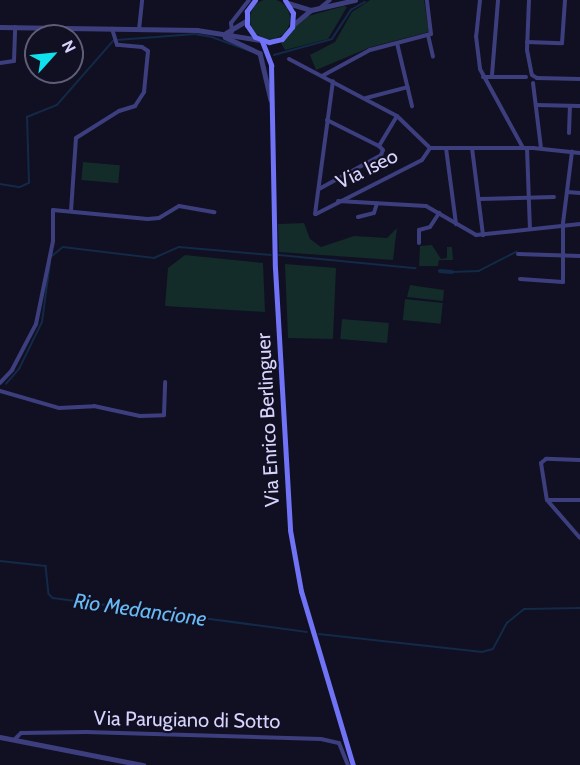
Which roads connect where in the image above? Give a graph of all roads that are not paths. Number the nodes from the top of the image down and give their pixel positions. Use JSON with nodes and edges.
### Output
{"nodes":[{"id":1,"x":142,"y":0,"type":"edge"},
{"id":2,"x":249,"y":0,"type":"edge"},
{"id":3,"x":255,"y":0,"type":"edge"},
{"id":4,"x":330,"y":0,"type":"edge"},
{"id":5,"x":355,"y":0,"type":"edge"},
{"id":6,"x":429,"y":0,"type":"edge"},
{"id":7,"x":480,"y":0,"type":"edge"},
{"id":8,"x":498,"y":0,"type":"edge"},
{"id":9,"x":529,"y":0,"type":"edge"},
{"id":10,"x":566,"y":0,"type":"edge"},
{"id":11,"x":286,"y":2,"type":"edge"},
{"id":12,"x":321,"y":8,"type":"junction"},
{"id":13,"x":311,"y":10,"type":"junction"},
{"id":14,"x":246,"y":21,"type":"junction"},
{"id":15,"x":293,"y":25,"type":"junction"},
{"id":16,"x":0,"y":27,"type":"edge"},
{"id":17,"x":15,"y":27,"type":"junction"},
{"id":18,"x":112,"y":29,"type":"junction"},
{"id":19,"x":139,"y":30,"type":"junction"},
{"id":20,"x":232,"y":32,"type":"junction"},
{"id":21,"x":220,"y":34,"type":"junction"},
{"id":22,"x":428,"y":35,"type":"junction"},
{"id":23,"x":261,"y":40,"type":"junction"},
{"id":24,"x":280,"y":40,"type":"junction"},
{"id":25,"x":526,"y":42,"type":"junction"},
{"id":26,"x":397,"y":43,"type":"junction"},
{"id":27,"x":434,"y":56,"type":"dead end"},
{"id":28,"x":289,"y":59,"type":"dead end"},
{"id":29,"x":0,"y":63,"type":"edge"},
{"id":30,"x":271,"y":65,"type":"junction"},
{"id":31,"x":530,"y":69,"type":"junction"},
{"id":32,"x":492,"y":75,"type":"junction"},
{"id":33,"x":322,"y":76,"type":"junction"},
{"id":34,"x":483,"y":76,"type":"junction"},
{"id":35,"x":526,"y":77,"type":"junction"},
{"id":36,"x":537,"y":78,"type":"junction"},
{"id":37,"x":580,"y":79,"type":"edge"},
{"id":38,"x":333,"y":81,"type":"junction"},
{"id":39,"x":533,"y":83,"type":"junction"},
{"id":40,"x":408,"y":87,"type":"junction"},
{"id":41,"x":366,"y":98,"type":"junction"},
{"id":42,"x":271,"y":100,"type":"junction"},
{"id":43,"x":536,"y":105,"type":"junction"},
{"id":44,"x":412,"y":106,"type":"dead end"},
{"id":45,"x":570,"y":106,"type":"junction"},
{"id":46,"x":580,"y":106,"type":"edge"},
{"id":47,"x":397,"y":117,"type":"junction"},
{"id":48,"x":327,"y":120,"type":"junction"},
{"id":49,"x":569,"y":133,"type":"dead end"},
{"id":50,"x":379,"y":146,"type":"junction"},
{"id":51,"x":430,"y":148,"type":"junction"},
{"id":52,"x":446,"y":148,"type":"junction"},
{"id":53,"x":472,"y":148,"type":"junction"},
{"id":54,"x":525,"y":148,"type":"junction"},
{"id":55,"x":541,"y":148,"type":"junction"},
{"id":56,"x":572,"y":152,"type":"junction"},
{"id":57,"x":580,"y":153,"type":"edge"},
{"id":58,"x":318,"y":189,"type":"junction"},
{"id":59,"x":567,"y":192,"type":"junction"},
{"id":60,"x":580,"y":193,"type":"edge"},
{"id":61,"x":554,"y":197,"type":"dead end"},
{"id":62,"x":529,"y":198,"type":"junction"},
{"id":63,"x":479,"y":199,"type":"junction"},
{"id":64,"x":338,"y":201,"type":"junction"},
{"id":65,"x":377,"y":203,"type":"junction"},
{"id":66,"x":71,"y":211,"type":"junction"},
{"id":67,"x":214,"y":212,"type":"dead end"},
{"id":68,"x":439,"y":213,"type":"junction"},
{"id":69,"x":358,"y":217,"type":"dead end"},
{"id":70,"x":563,"y":223,"type":"junction"},
{"id":71,"x":456,"y":224,"type":"junction"},
{"id":72,"x":580,"y":224,"type":"edge"},
{"id":73,"x":530,"y":228,"type":"junction"},
{"id":74,"x":483,"y":235,"type":"junction"},
{"id":75,"x":419,"y":243,"type":"dead end"},
{"id":76,"x":518,"y":254,"type":"dead end"},
{"id":77,"x":564,"y":256,"type":"junction"},
{"id":78,"x":580,"y":256,"type":"edge"},
{"id":79,"x":520,"y":279,"type":"dead end"},
{"id":80,"x":165,"y":382,"type":"dead end"},
{"id":81,"x":0,"y":383,"type":"edge"},
{"id":82,"x":0,"y":391,"type":"edge"},
{"id":83,"x":580,"y":460,"type":"edge"},
{"id":84,"x":547,"y":500,"type":"junction"},
{"id":85,"x":580,"y":500,"type":"edge"},
{"id":86,"x":580,"y":538,"type":"edge"},
{"id":87,"x":0,"y":737,"type":"edge"},
{"id":88,"x":13,"y":740,"type":"junction"},
{"id":89,"x":143,"y":765,"type":"edge"},
{"id":90,"x":348,"y":765,"type":"edge"},
{"id":91,"x":353,"y":765,"type":"edge"}],
"edges":[{"from":1,"to":19,"type":"street"},
{"from":2,"to":20,"type":"street"},
{"from":3,"to":14,"type":"main road"},
{"from":4,"to":12,"type":"street"},
{"from":5,"to":12,"type":"street"},
{"from":6,"to":22,"type":"street"},
{"from":7,"to":34,"type":"street"},
{"from":8,"to":32,"type":"street"},
{"from":9,"to":25,"type":"street"},
{"from":10,"to":25,"type":"street"},
{"from":11,"to":13,"type":"street"},
{"from":11,"to":15,"type":"main road"},
{"from":12,"to":13,"type":"street"},
{"from":13,"to":15,"type":"street"},
{"from":14,"to":20,"type":"street"},
{"from":14,"to":23,"type":"main road","name":"Via Enrico Berlinguer"},
{"from":15,"to":24,"type":"main road","name":"Via Enrico Berlinguer"},
{"from":16,"to":17,"type":"street"},
{"from":17,"to":18,"type":"street"},
{"from":17,"to":29,"type":"street"},
{"from":18,"to":19,"type":"street"},
{"from":18,"to":66,"type":"street"},
{"from":19,"to":21,"type":"street"},
{"from":20,"to":21,"type":"street"},
{"from":21,"to":23,"type":"street"},
{"from":21,"to":42,"type":"street"},
{"from":22,"to":26,"type":"street"},
{"from":22,"to":27,"type":"street"},
{"from":23,"to":24,"type":"main road"},
{"from":23,"to":30,"type":"main road","name":"Via Enrico Berlinguer"},
{"from":24,"to":30,"type":"main road","name":"Via Enrico Berlinguer"},
{"from":25,"to":31,"type":"street"},
{"from":26,"to":33,"type":"street"},
{"from":26,"to":40,"type":"street"},
{"from":28,"to":33,"type":"street"},
{"from":30,"to":42,"type":"main road","name":"Via Enrico Berlinguer"},
{"from":31,"to":35,"type":"street"},
{"from":31,"to":36,"type":"street"},
{"from":32,"to":34,"type":"street"},
{"from":32,"to":35,"type":"street"},
{"from":33,"to":38,"type":"street"},
{"from":34,"to":54,"type":"street"},
{"from":35,"to":39,"type":"street"},
{"from":36,"to":37,"type":"street"},
{"from":36,"to":39,"type":"street"},
{"from":38,"to":41,"type":"street"},
{"from":38,"to":48,"type":"street"},
{"from":39,"to":43,"type":"street"},
{"from":40,"to":41,"type":"street"},
{"from":40,"to":44,"type":"street"},
{"from":41,"to":47,"type":"street"},
{"from":42,"to":91,"type":"main road","name":"Via Enrico Berlinguer"},
{"from":43,"to":45,"type":"street"},
{"from":43,"to":55,"type":"street"},
{"from":45,"to":46,"type":"street"},
{"from":45,"to":49,"type":"street"},
{"from":47,"to":50,"type":"street"},
{"from":47,"to":51,"type":"street"},
{"from":48,"to":50,"type":"street"},
{"from":48,"to":58,"type":"street"},
{"from":50,"to":58,"type":"street"},
{"from":51,"to":52,"type":"street"},
{"from":51,"to":64,"type":"street","name":"Via Iseo"},
{"from":52,"to":53,"type":"street"},
{"from":52,"to":71,"type":"street"},
{"from":53,"to":54,"type":"street"},
{"from":53,"to":63,"type":"street"},
{"from":54,"to":55,"type":"street"},
{"from":54,"to":62,"type":"street"},
{"from":55,"to":56,"type":"street"},
{"from":56,"to":57,"type":"street"},
{"from":56,"to":59,"type":"street"},
{"from":58,"to":64,"type":"street","name":"Via Iseo"},
{"from":59,"to":60,"type":"street"},
{"from":59,"to":70,"type":"street"},
{"from":61,"to":62,"type":"street"},
{"from":62,"to":63,"type":"street"},
{"from":62,"to":73,"type":"street"},
{"from":63,"to":74,"type":"street"},
{"from":64,"to":65,"type":"street"},
{"from":65,"to":68,"type":"street"},
{"from":65,"to":69,"type":"street"},
{"from":66,"to":67,"type":"street"},
{"from":66,"to":81,"type":"street"},
{"from":68,"to":71,"type":"street"},
{"from":68,"to":75,"type":"street"},
{"from":70,"to":72,"type":"street"},
{"from":70,"to":73,"type":"street"},
{"from":70,"to":77,"type":"street"},
{"from":71,"to":74,"type":"street"},
{"from":73,"to":74,"type":"street"},
{"from":76,"to":77,"type":"street"},
{"from":77,"to":78,"type":"street"},
{"from":77,"to":79,"type":"street"},
{"from":80,"to":82,"type":"street"},
{"from":83,"to":84,"type":"street"},
{"from":84,"to":85,"type":"street"},
{"from":84,"to":86,"type":"street"},
{"from":87,"to":88,"type":"street"},
{"from":88,"to":89,"type":"street"},
{"from":88,"to":90,"type":"street","name":"Via Parugiano di Sotto"}]}
